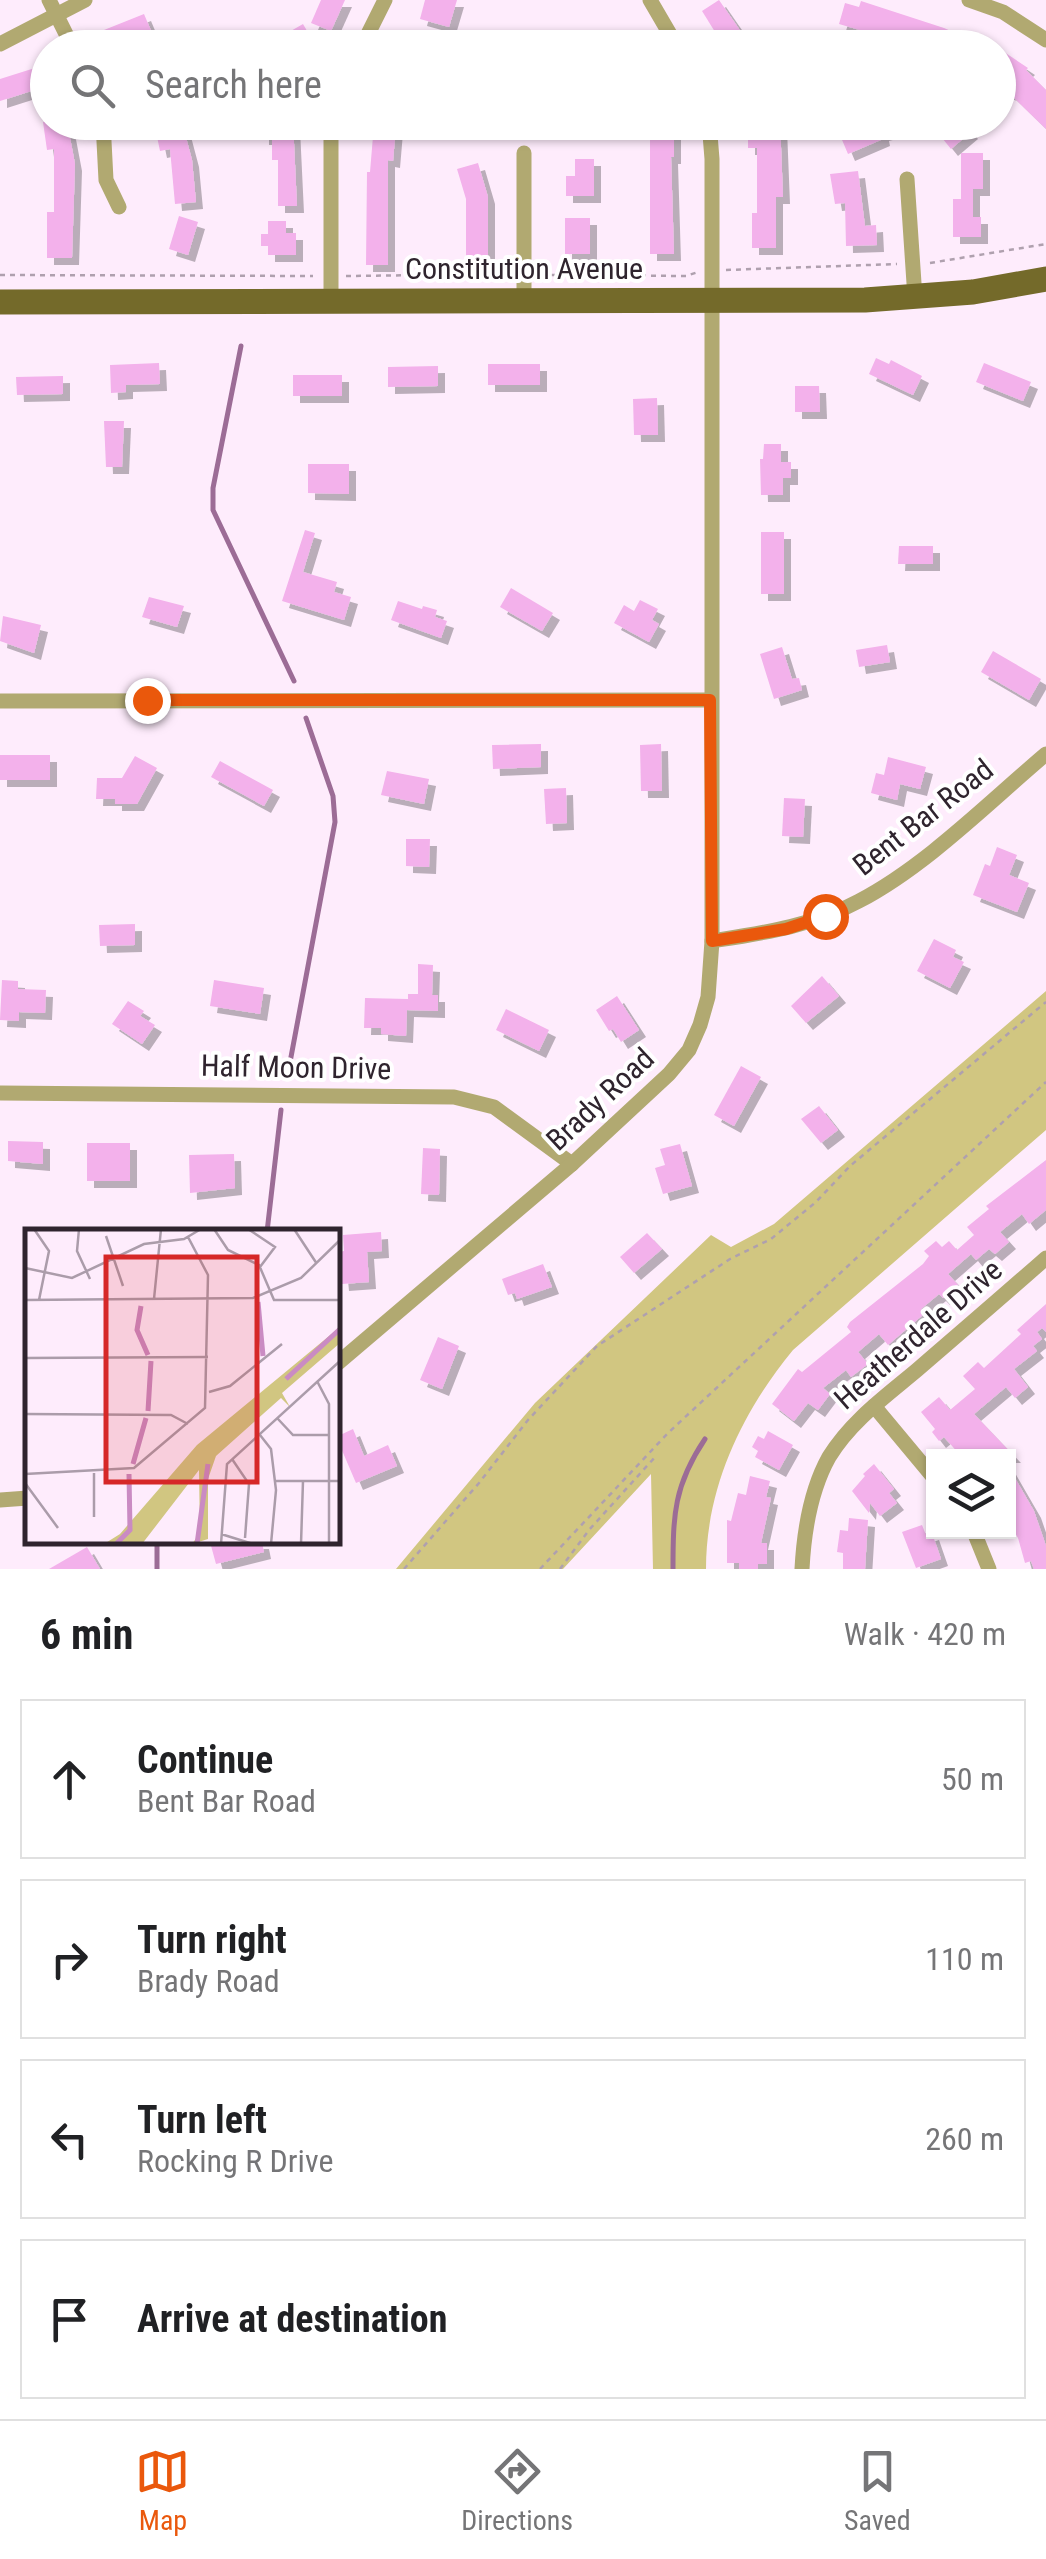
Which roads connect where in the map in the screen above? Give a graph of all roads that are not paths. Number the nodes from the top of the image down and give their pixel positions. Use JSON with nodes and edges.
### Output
{"nodes":[{"id":1,"x":85,"y":0,"type":"edge"},
{"id":2,"x":385,"y":0,"type":"edge"},
{"id":3,"x":650,"y":0,"type":"edge"},
{"id":4,"x":969,"y":0,"type":"edge"},
{"id":5,"x":53,"y":7,"type":"edge"},
{"id":6,"x":64,"y":30,"type":"edge"},
{"id":7,"x":371,"y":30,"type":"edge"},
{"id":8,"x":668,"y":30,"type":"edge"},
{"id":9,"x":1046,"y":40,"type":"edge"},
{"id":10,"x":0,"y":44,"type":"edge"},
{"id":11,"x":104,"y":140,"type":"edge"},
{"id":12,"x":331,"y":140,"type":"edge"},
{"id":13,"x":709,"y":140,"type":"edge"},
{"id":14,"x":524,"y":153,"type":"dead end"},
{"id":15,"x":907,"y":179,"type":"dead end"},
{"id":16,"x":120,"y":208,"type":"dead end"},
{"id":17,"x":1046,"y":279,"type":"edge"},
{"id":18,"x":915,"y":298,"type":"junction"},
{"id":19,"x":331,"y":300,"type":"junction"},
{"id":20,"x":524,"y":300,"type":"junction"},
{"id":21,"x":711,"y":300,"type":"junction"},
{"id":22,"x":0,"y":302,"type":"edge"},
{"id":23,"x":0,"y":700,"type":"edge"},
{"id":24,"x":710,"y":700,"type":"junction"},
{"id":25,"x":1046,"y":754,"type":"edge"},
{"id":26,"x":712,"y":941,"type":"junction"},
{"id":27,"x":0,"y":1093,"type":"edge"},
{"id":28,"x":572,"y":1164,"type":"junction"},
{"id":29,"x":1046,"y":1258,"type":"edge"},
{"id":30,"x":340,"y":1361,"type":"edge"},
{"id":31,"x":874,"y":1406,"type":"junction"},
{"id":32,"x":926,"y":1468,"type":"edge"},
{"id":33,"x":25,"y":1498,"type":"edge"},
{"id":34,"x":0,"y":1500,"type":"edge"},
{"id":35,"x":977,"y":1539,"type":"edge"},
{"id":36,"x":802,"y":1569,"type":"edge"},
{"id":37,"x":989,"y":1569,"type":"edge"}],
"edges":[{"from":1,"to":5,"type":"street"},
{"from":2,"to":7,"type":"street"},
{"from":3,"to":8,"type":"street"},
{"from":4,"to":9,"type":"street"},
{"from":5,"to":6,"type":"street"},
{"from":5,"to":10,"type":"street"},
{"from":11,"to":16,"type":"street"},
{"from":12,"to":19,"type":"street"},
{"from":13,"to":21,"type":"street","name":"Brady Road"},
{"from":14,"to":20,"type":"street"},
{"from":15,"to":18,"type":"street"},
{"from":17,"to":18,"type":"main road","name":"Constitution Avenue"},
{"from":18,"to":21,"type":"main road","name":"Constitution Avenue"},
{"from":19,"to":20,"type":"main road","name":"Constitution Avenue"},
{"from":19,"to":22,"type":"main road","name":"Constitution Avenue"},
{"from":20,"to":21,"type":"main road","name":"Constitution Avenue"},
{"from":21,"to":24,"type":"street","name":"Brady Road"},
{"from":23,"to":24,"type":"street"},
{"from":24,"to":26,"type":"street","name":"Brady Road"},
{"from":25,"to":26,"type":"street","name":"Bent Bar Road"},
{"from":26,"to":28,"type":"street","name":"Brady Road"},
{"from":27,"to":28,"type":"street","name":"Half Moon Drive"},
{"from":28,"to":30,"type":"street","name":"Brady Road"},
{"from":29,"to":31,"type":"street","name":"Heatherdale Drive"},
{"from":31,"to":32,"type":"street"},
{"from":31,"to":36,"type":"street","name":"Heatherdale Drive"},
{"from":33,"to":34,"type":"street"},
{"from":35,"to":37,"type":"street"}]}
